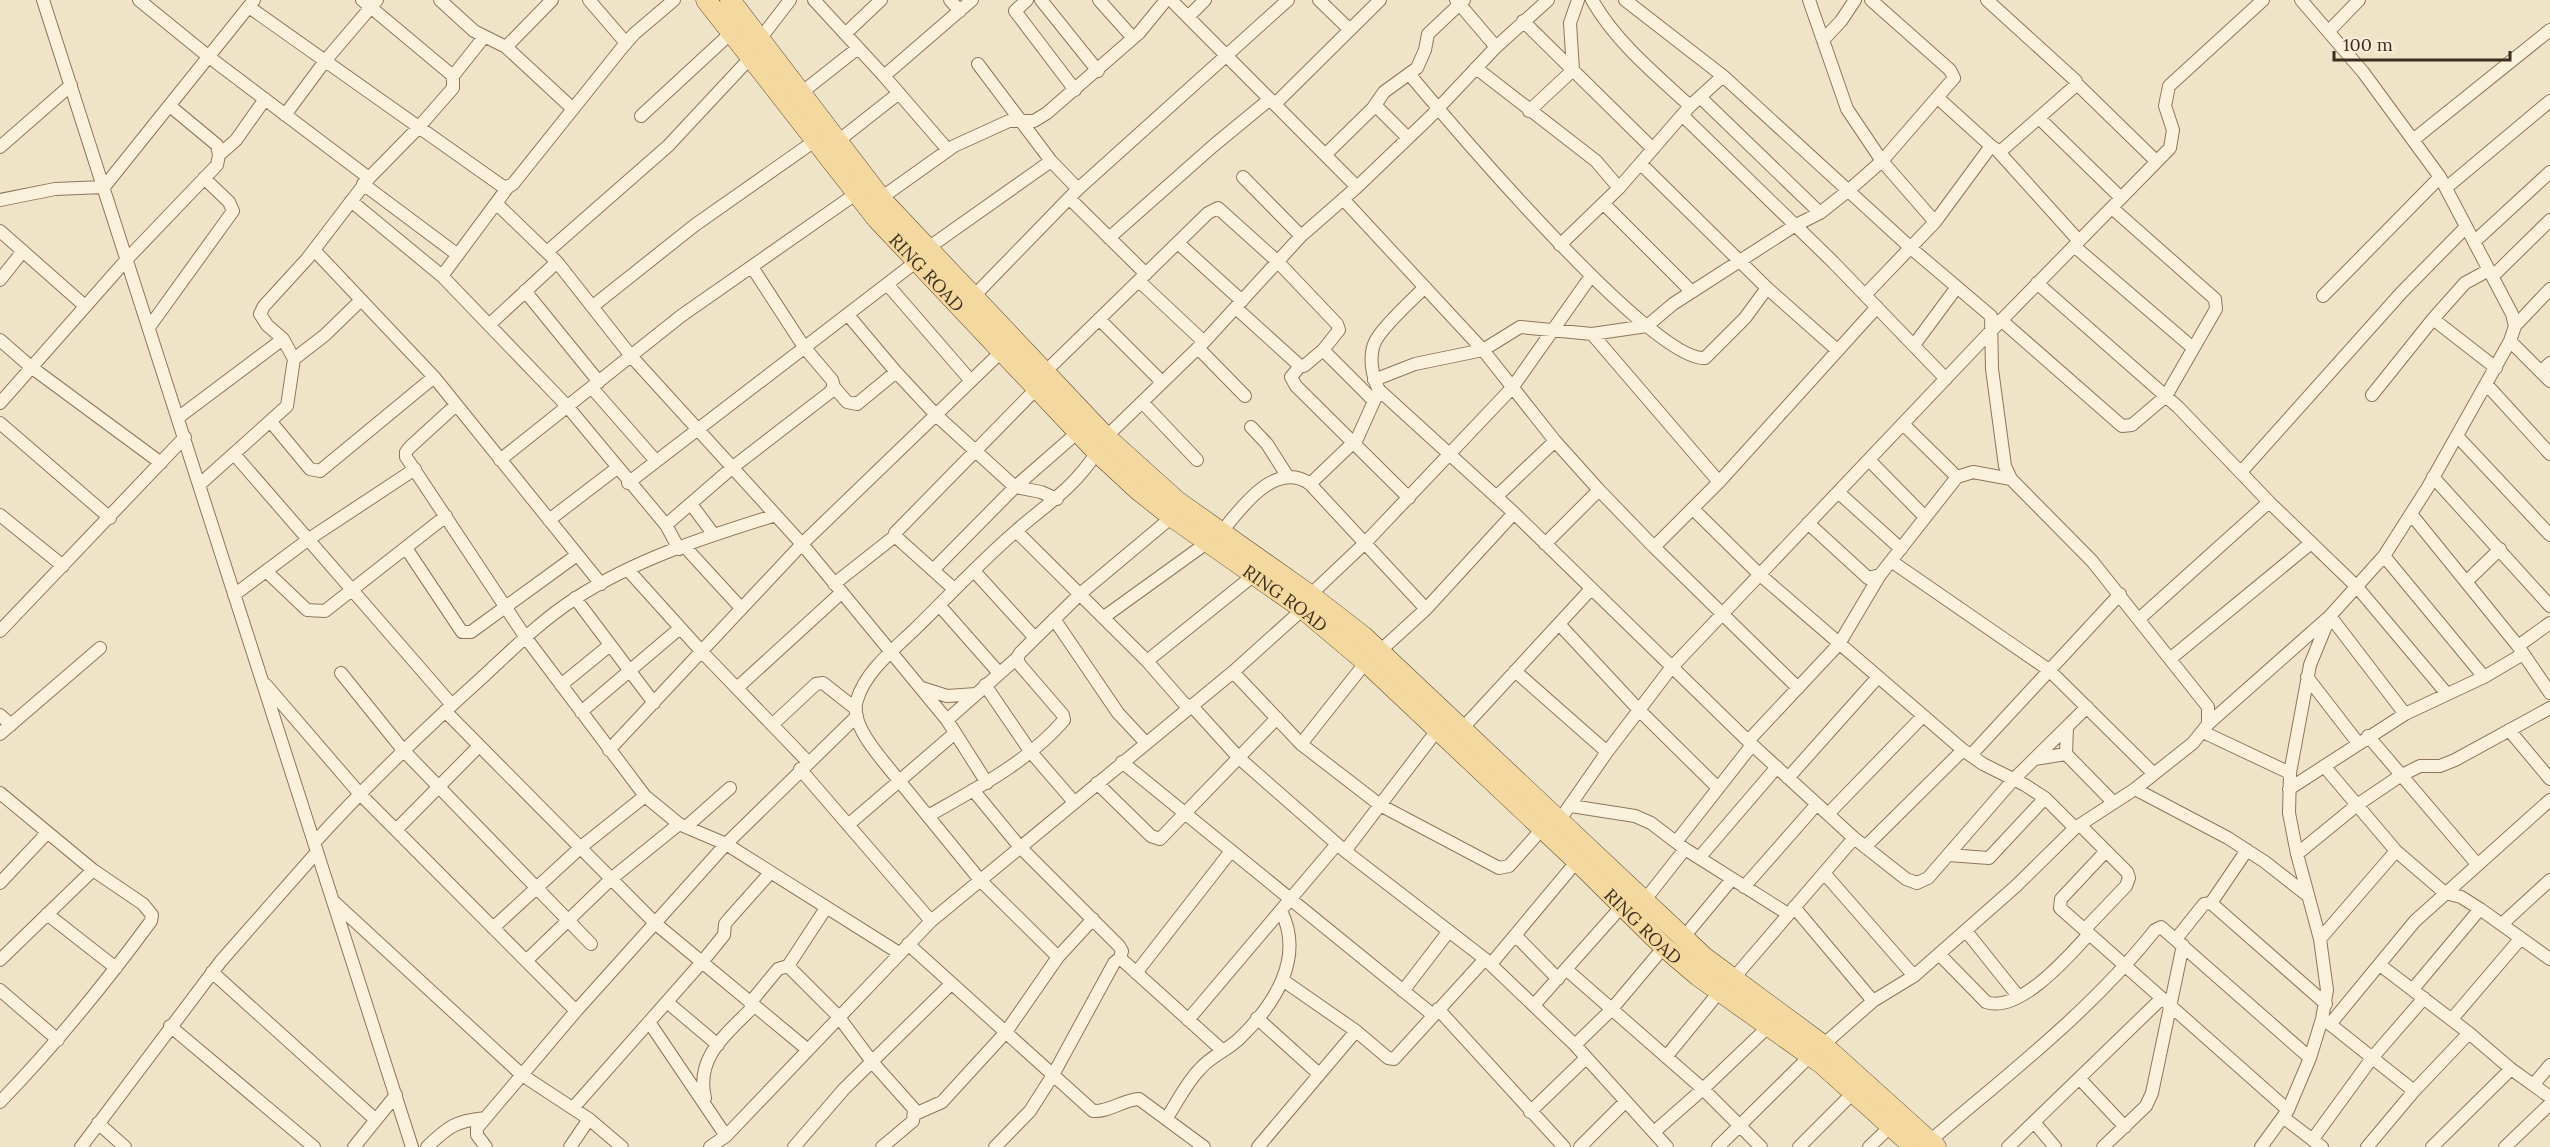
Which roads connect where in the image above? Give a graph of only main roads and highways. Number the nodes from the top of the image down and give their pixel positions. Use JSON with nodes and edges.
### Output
{"nodes":[{"id":1,"x":706,"y":0,"type":"edge"},
{"id":2,"x":730,"y":0,"type":"edge"},
{"id":3,"x":756,"y":47,"type":"junction"},
{"id":4,"x":922,"y":255,"type":"junction"},
{"id":5,"x":1041,"y":380,"type":"junction"},
{"id":6,"x":1102,"y":444,"type":"junction"},
{"id":7,"x":1214,"y":538,"type":"junction"},
{"id":8,"x":1306,"y":602,"type":"junction"},
{"id":9,"x":1373,"y":657,"type":"junction"},
{"id":10,"x":1557,"y":819,"type":"junction"},
{"id":11,"x":1727,"y":985,"type":"junction"},
{"id":12,"x":1817,"y":1051,"type":"junction"},
{"id":13,"x":1927,"y":1145,"type":"edge"}],
"edges":[{"from":1,"to":3,"type":"main road","name":"RING ROAD"},
{"from":2,"to":3,"type":"main road","name":"RING ROAD"},
{"from":3,"to":4,"type":"main road","name":"RING ROAD"},
{"from":3,"to":4,"type":"main road","name":"RING ROAD"},
{"from":4,"to":5,"type":"main road","name":"RING ROAD"},
{"from":4,"to":5,"type":"main road","name":"RING ROAD"},
{"from":5,"to":6,"type":"main road","name":"RING ROAD"},
{"from":5,"to":6,"type":"main road","name":"RING ROAD"},
{"from":6,"to":7,"type":"main road","name":"RING ROAD"},
{"from":6,"to":7,"type":"main road","name":"RING ROAD"},
{"from":7,"to":8,"type":"main road","name":"RING ROAD"},
{"from":7,"to":8,"type":"main road","name":"RING ROAD"},
{"from":8,"to":9,"type":"main road","name":"RING ROAD"},
{"from":9,"to":10,"type":"main road","name":"RING ROAD"},
{"from":9,"to":10,"type":"main road","name":"RING ROAD"},
{"from":10,"to":11,"type":"main road","name":"RING ROAD"},
{"from":10,"to":11,"type":"main road","name":"RING ROAD"},
{"from":11,"to":12,"type":"main road","name":"RING ROAD"},
{"from":11,"to":12,"type":"main road","name":"RING ROAD"},
{"from":12,"to":13,"type":"main road","name":"RING ROAD"},
{"from":12,"to":13,"type":"main road","name":"RING ROAD"}]}
